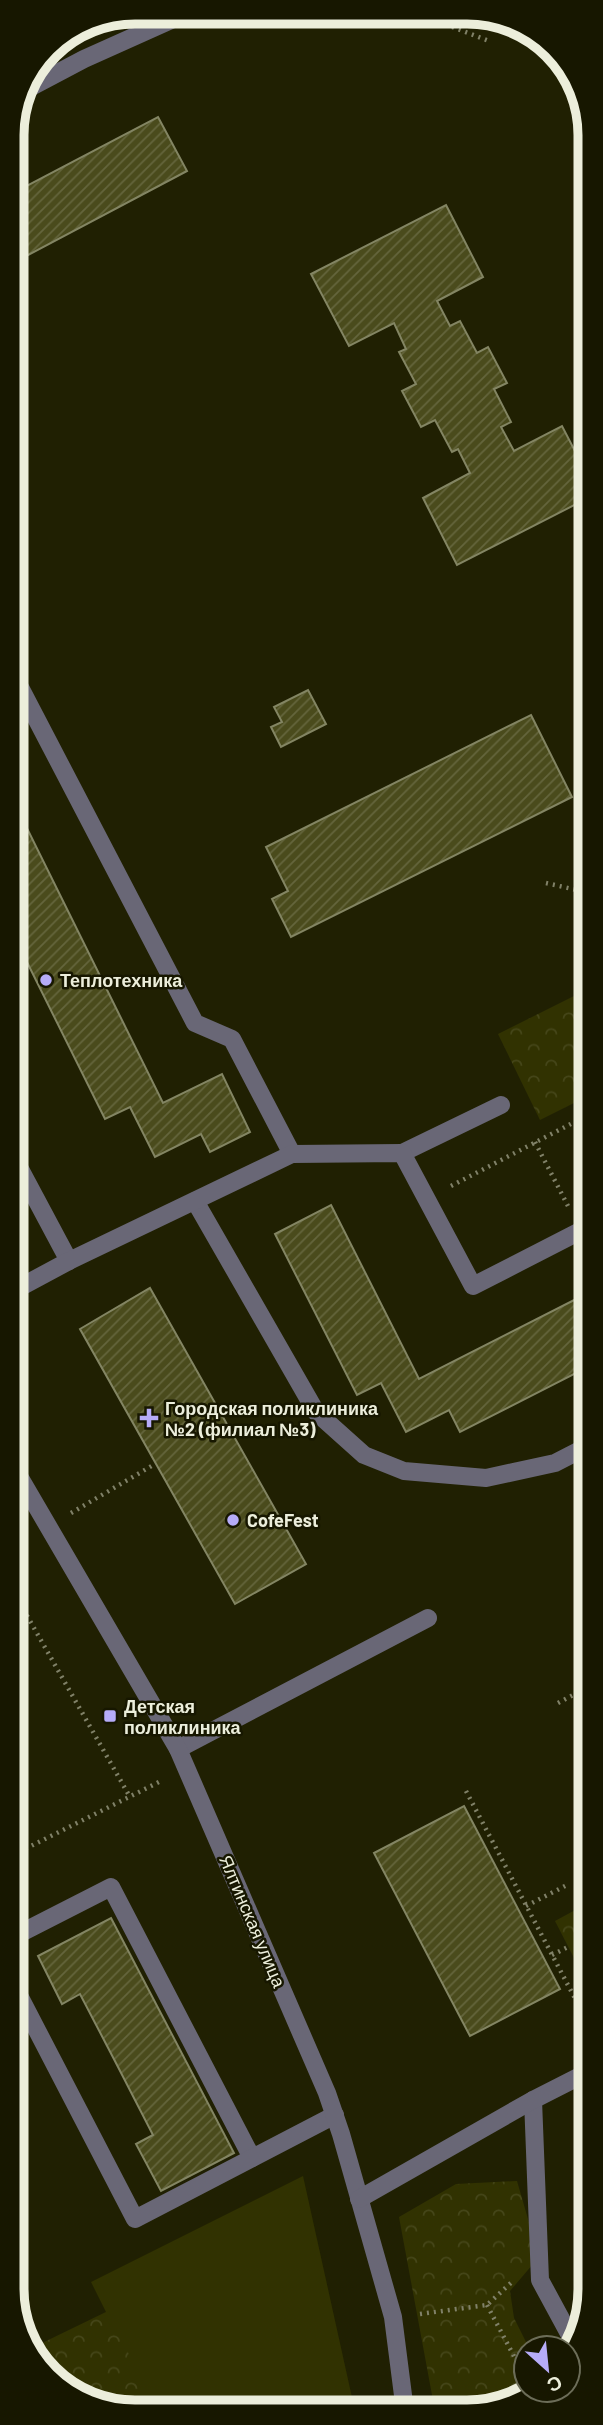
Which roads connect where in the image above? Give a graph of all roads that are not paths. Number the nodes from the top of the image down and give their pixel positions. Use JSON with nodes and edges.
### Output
{"nodes":[{"id":1,"x":162,"y":24,"type":"edge"},
{"id":2,"x":37,"y":84,"type":"edge"},
{"id":3,"x":25,"y":697,"type":"edge"},
{"id":4,"x":501,"y":1105,"type":"dead end"},
{"id":5,"x":402,"y":1153,"type":"junction"},
{"id":6,"x":292,"y":1154,"type":"junction"},
{"id":7,"x":25,"y":1178,"type":"edge"},
{"id":8,"x":195,"y":1201,"type":"junction"},
{"id":9,"x":578,"y":1232,"type":"edge"},
{"id":10,"x":69,"y":1261,"type":"junction"},
{"id":11,"x":24,"y":1285,"type":"edge"},
{"id":12,"x":578,"y":1451,"type":"edge"},
{"id":13,"x":24,"y":1485,"type":"edge"},
{"id":14,"x":428,"y":1618,"type":"dead end"},
{"id":15,"x":178,"y":1749,"type":"junction"},
{"id":16,"x":24,"y":1931,"type":"edge"},
{"id":17,"x":24,"y":2005,"type":"edge"},
{"id":18,"x":578,"y":2077,"type":"edge"},
{"id":19,"x":533,"y":2100,"type":"junction"},
{"id":20,"x":335,"y":2115,"type":"junction"},
{"id":21,"x":252,"y":2158,"type":"junction"},
{"id":22,"x":359,"y":2199,"type":"junction"},
{"id":23,"x":569,"y":2334,"type":"edge"},
{"id":24,"x":404,"y":2400,"type":"edge"}],
"edges":[{"from":1,"to":2,"type":"street"},
{"from":3,"to":6,"type":"street"},
{"from":4,"to":5,"type":"street"},
{"from":5,"to":6,"type":"street"},
{"from":5,"to":9,"type":"street"},
{"from":6,"to":8,"type":"street"},
{"from":7,"to":10,"type":"street"},
{"from":8,"to":10,"type":"street"},
{"from":8,"to":12,"type":"street"},
{"from":10,"to":11,"type":"street"},
{"from":13,"to":15,"type":"street","name":"Ялтинская улица"},
{"from":14,"to":15,"type":"street"},
{"from":15,"to":20,"type":"street","name":"Ялтинская улица"},
{"from":16,"to":21,"type":"street"},
{"from":17,"to":21,"type":"street"},
{"from":18,"to":19,"type":"street"},
{"from":19,"to":22,"type":"street"},
{"from":19,"to":23,"type":"street"},
{"from":20,"to":21,"type":"street"},
{"from":20,"to":22,"type":"street","name":"Ялтинская улица"},
{"from":22,"to":24,"type":"street","name":"Ялтинская улица"}]}
